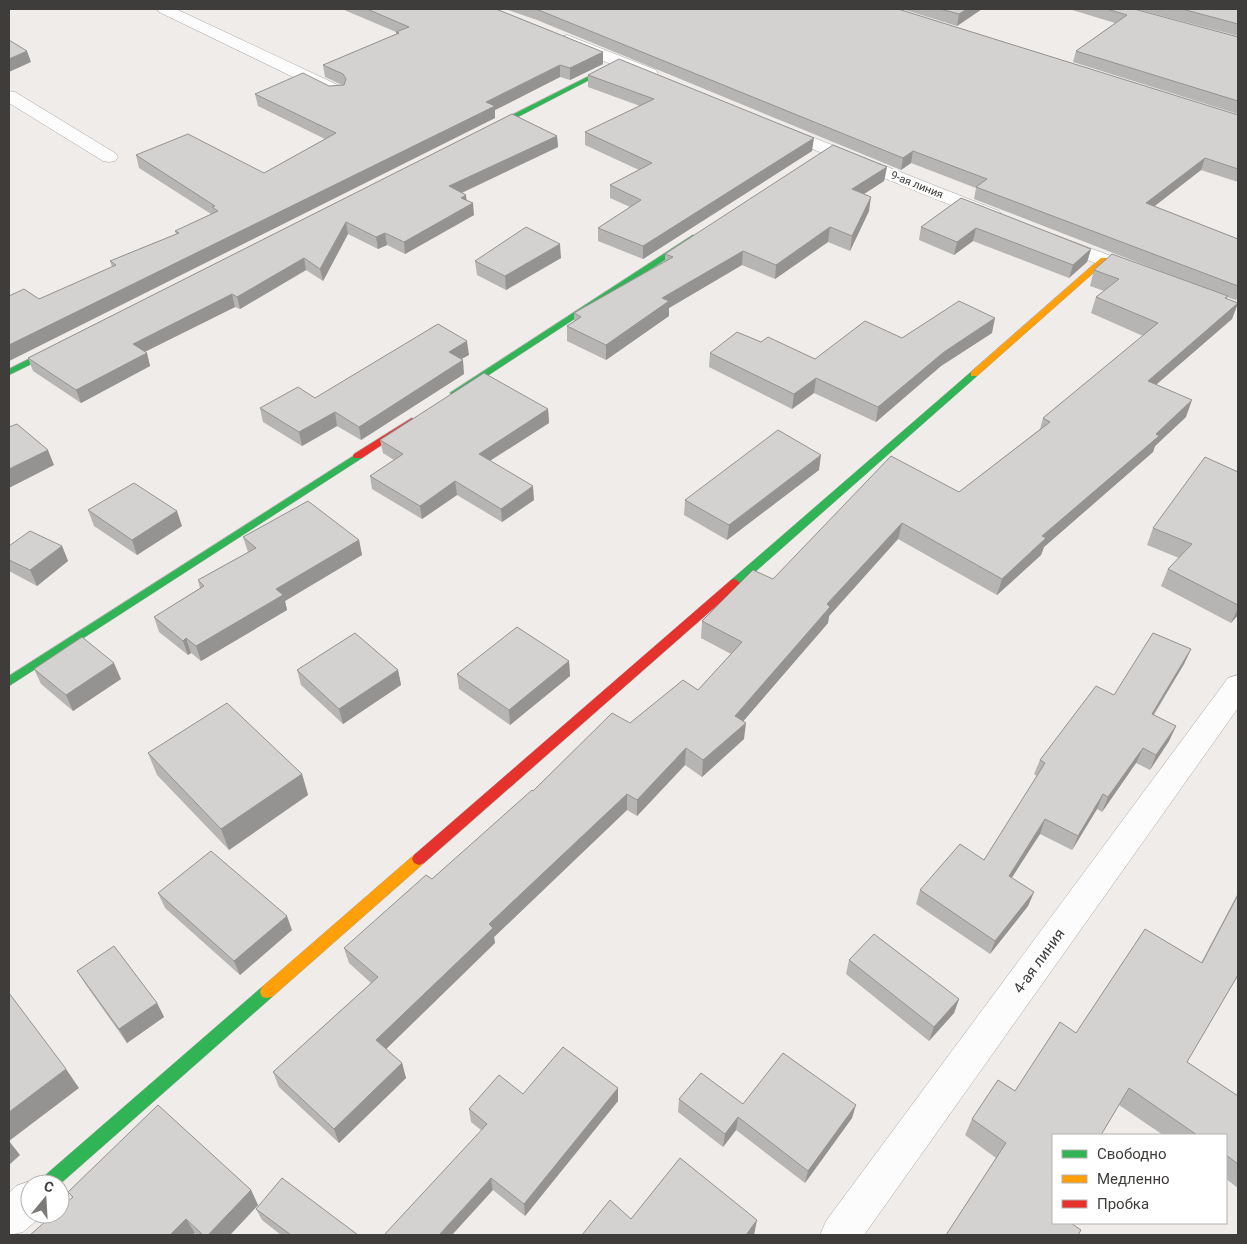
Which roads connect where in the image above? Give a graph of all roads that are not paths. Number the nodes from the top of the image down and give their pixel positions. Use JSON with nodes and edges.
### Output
{"nodes":[{"id":1,"x":164,"y":9,"type":"edge"},
{"id":2,"x":550,"y":33,"type":"edge"},
{"id":3,"x":621,"y":62,"type":"junction"},
{"id":4,"x":666,"y":81,"type":"edge"},
{"id":5,"x":338,"y":92,"type":"edge"},
{"id":6,"x":9,"y":96,"type":"edge"},
{"id":7,"x":766,"y":123,"type":"edge"},
{"id":8,"x":470,"y":138,"type":"edge"},
{"id":9,"x":109,"y":158,"type":"dead end"},
{"id":10,"x":1012,"y":224,"type":"edge"},
{"id":11,"x":704,"y":232,"type":"edge"},
{"id":12,"x":1040,"y":234,"type":"edge"},
{"id":13,"x":1104,"y":260,"type":"junction"},
{"id":14,"x":1149,"y":277,"type":"edge"},
{"id":15,"x":71,"y":341,"type":"edge"},
{"id":16,"x":9,"y":372,"type":"edge"},
{"id":17,"x":444,"y":400,"type":"edge"},
{"id":18,"x":419,"y":416,"type":"edge"},
{"id":19,"x":9,"y":682,"type":"edge"},
{"id":20,"x":1238,"y":686,"type":"edge"},
{"id":21,"x":59,"y":1174,"type":"edge"},
{"id":22,"x":20,"y":1209,"type":"edge"},
{"id":23,"x":9,"y":1218,"type":"edge"},
{"id":24,"x":840,"y":1235,"type":"edge"}],
"edges":[{"from":1,"to":5,"type":"street"},
{"from":2,"to":3,"type":"street"},
{"from":3,"to":4,"type":"street"},
{"from":3,"to":8,"type":"street"},
{"from":6,"to":9,"type":"street"},
{"from":7,"to":10,"type":"street","name":"9-ая линия"},
{"from":11,"to":17,"type":"street"},
{"from":12,"to":13,"type":"street"},
{"from":13,"to":14,"type":"street"},
{"from":13,"to":21,"type":"street"},
{"from":15,"to":16,"type":"street"},
{"from":18,"to":19,"type":"street"},
{"from":20,"to":24,"type":"street","name":"4-ая линия"},
{"from":22,"to":23,"type":"street"}]}
